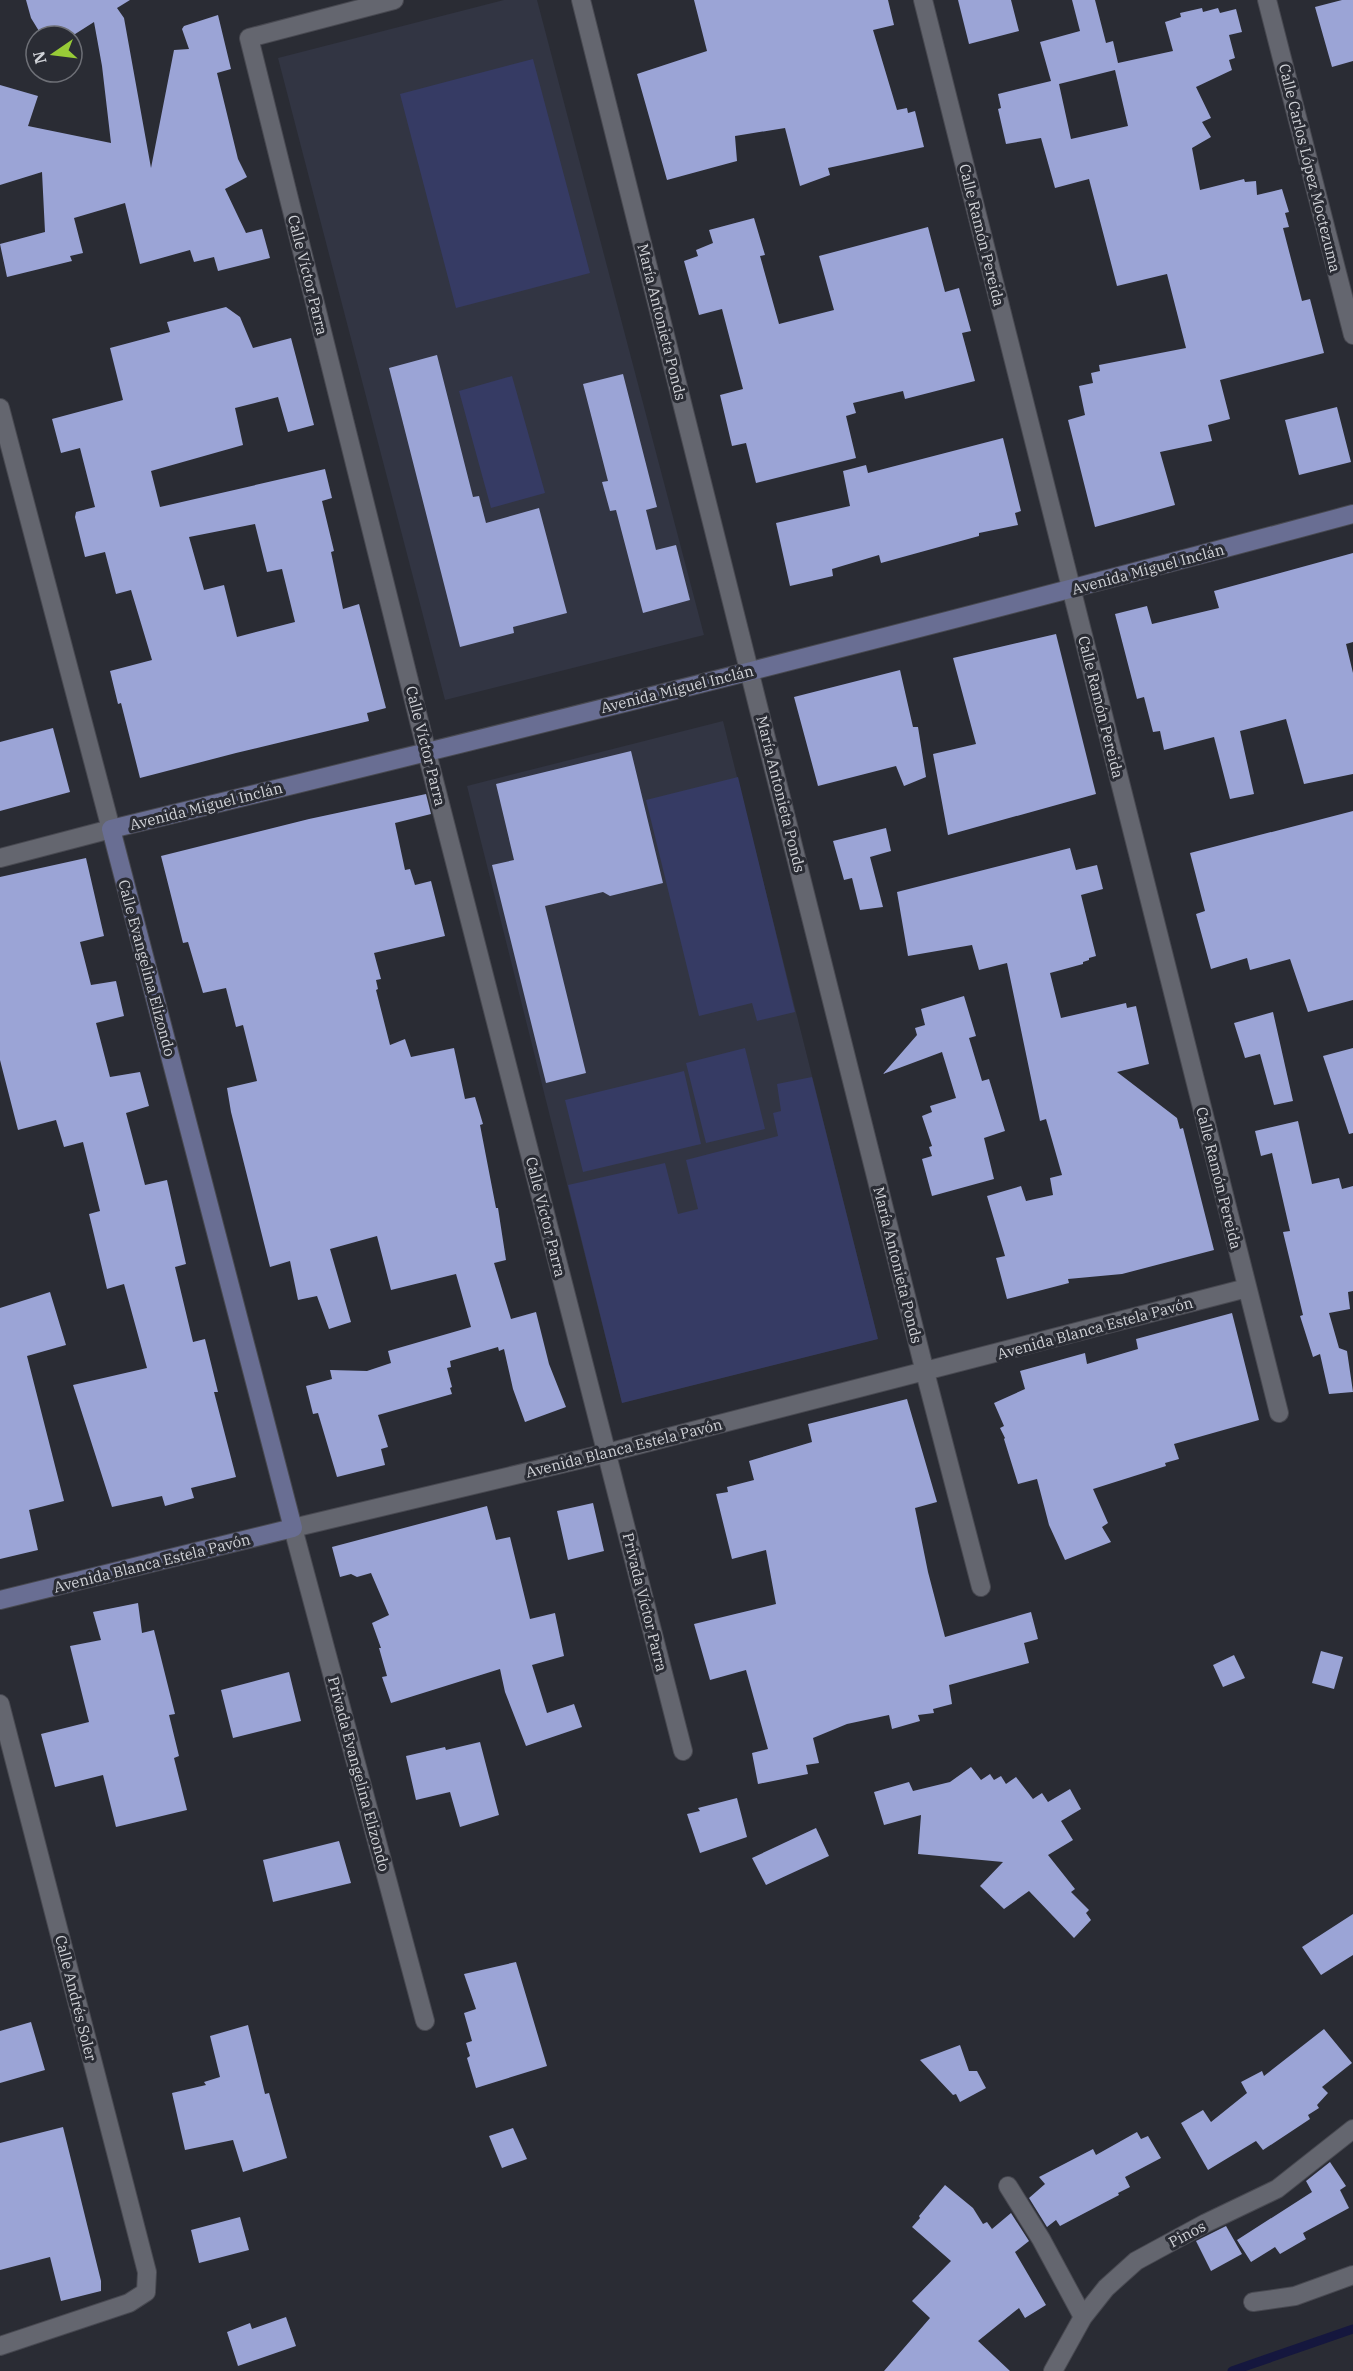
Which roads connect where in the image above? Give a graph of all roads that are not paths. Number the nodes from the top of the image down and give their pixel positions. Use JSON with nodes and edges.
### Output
{"nodes":[{"id":1,"x":394,"y":0,"type":"edge"},
{"id":2,"x":581,"y":0,"type":"edge"},
{"id":3,"x":923,"y":0,"type":"edge"},
{"id":4,"x":1267,"y":0,"type":"edge"},
{"id":5,"x":1353,"y":335,"type":"edge"},
{"id":6,"x":0,"y":408,"type":"edge"},
{"id":7,"x":1353,"y":514,"type":"edge"},
{"id":8,"x":1071,"y":590,"type":"junction"},
{"id":9,"x":750,"y":670,"type":"junction"},
{"id":10,"x":427,"y":753,"type":"junction"},
{"id":11,"x":111,"y":829,"type":"junction"},
{"id":12,"x":0,"y":858,"type":"edge"},
{"id":13,"x":1247,"y":1288,"type":"junction"},
{"id":14,"x":925,"y":1372,"type":"junction"},
{"id":15,"x":1278,"y":1413,"type":"dead end"},
{"id":16,"x":607,"y":1453,"type":"junction"},
{"id":17,"x":293,"y":1528,"type":"junction"},
{"id":18,"x":981,"y":1587,"type":"dead end"},
{"id":19,"x":0,"y":1600,"type":"edge"},
{"id":20,"x":0,"y":1704,"type":"edge"},
{"id":21,"x":683,"y":1751,"type":"dead end"},
{"id":22,"x":425,"y":2021,"type":"dead end"},
{"id":23,"x":1353,"y":2129,"type":"edge"},
{"id":24,"x":1008,"y":2186,"type":"dead end"},
{"id":25,"x":1353,"y":2275,"type":"edge"},
{"id":26,"x":1253,"y":2302,"type":"dead end"},
{"id":27,"x":1083,"y":2317,"type":"junction"},
{"id":28,"x":0,"y":2346,"type":"edge"},
{"id":29,"x":1053,"y":2371,"type":"edge"}],
"edges":[{"from":1,"to":10,"type":"street","name":"Calle Víctor Parra"},
{"from":2,"to":9,"type":"street","name":"María Antonieta Ponds"},
{"from":3,"to":8,"type":"street","name":"Calle Ramón Pereida"},
{"from":4,"to":5,"type":"street","name":"Calle Carlos López Moctezuma"},
{"from":6,"to":11,"type":"street","name":"Calle Evangelina Elizondo"},
{"from":7,"to":8,"type":"main road","name":"Avenida Miguel Inclán"},
{"from":8,"to":9,"type":"main road","name":"Avenida Miguel Inclán"},
{"from":8,"to":13,"type":"street","name":"Calle Ramón Pereida"},
{"from":9,"to":10,"type":"main road","name":"Avenida Miguel Inclán"},
{"from":9,"to":14,"type":"street","name":"María Antonieta Ponds"},
{"from":10,"to":11,"type":"main road","name":"Avenida Miguel Inclán"},
{"from":10,"to":16,"type":"street","name":"Calle Víctor Parra"},
{"from":11,"to":12,"type":"street","name":"Avenida Miguel Inclán"},
{"from":11,"to":17,"type":"main road","name":"Calle Evangelina Elizondo"},
{"from":13,"to":14,"type":"street","name":"Avenida Blanca Estela Pavón"},
{"from":13,"to":15,"type":"street","name":"Calle Ramón Pereida"},
{"from":14,"to":16,"type":"street","name":"Avenida Blanca Estela Pavón"},
{"from":14,"to":18,"type":"street","name":"María Antonieta Ponds"},
{"from":16,"to":17,"type":"street","name":"Avenida Blanca Estela Pavón"},
{"from":16,"to":21,"type":"street","name":"Privada Víctor Parra"},
{"from":17,"to":19,"type":"main road","name":"Avenida Blanca Estela Pavón"},
{"from":17,"to":22,"type":"street","name":"Privada Evangelina Elizondo"},
{"from":20,"to":28,"type":"street","name":"Calle Andrés Soler"},
{"from":23,"to":27,"type":"street","name":"Pinos"},
{"from":24,"to":27,"type":"street"},
{"from":25,"to":26,"type":"street"},
{"from":27,"to":29,"type":"street","name":"Pinos"}]}
